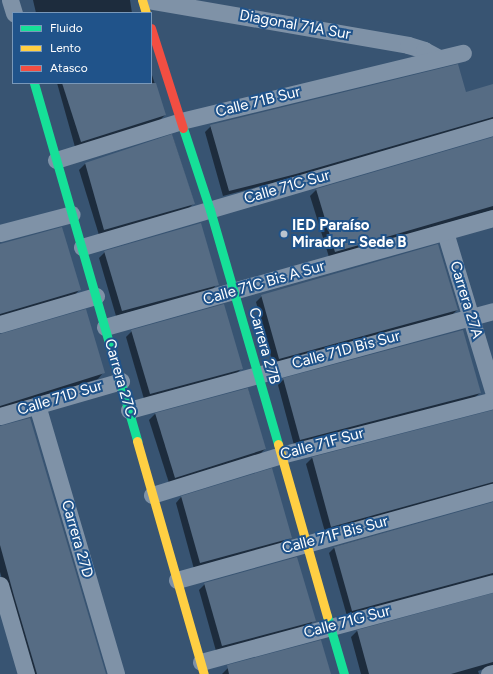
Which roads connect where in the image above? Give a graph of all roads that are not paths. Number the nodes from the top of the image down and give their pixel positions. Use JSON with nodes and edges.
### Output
{"nodes":[{"id":1,"x":10,"y":0,"type":"edge"},
{"id":2,"x":142,"y":0,"type":"edge"},
{"id":3,"x":148,"y":0,"type":"edge"},
{"id":4,"x":14,"y":12,"type":"edge"},
{"id":5,"x":146,"y":12,"type":"edge"},
{"id":6,"x":152,"y":35,"type":"edge"},
{"id":7,"x":463,"y":53,"type":"dead end"},
{"id":8,"x":440,"y":58,"type":"junction"},
{"id":9,"x":34,"y":84,"type":"edge"},
{"id":10,"x":181,"y":121,"type":"junction"},
{"id":11,"x":493,"y":127,"type":"edge"},
{"id":12,"x":56,"y":160,"type":"junction"},
{"id":13,"x":210,"y":210,"type":"junction"},
{"id":14,"x":72,"y":214,"type":"junction"},
{"id":15,"x":493,"y":218,"type":"edge"},
{"id":16,"x":0,"y":232,"type":"edge"},
{"id":17,"x":445,"y":232,"type":"junction"},
{"id":18,"x":82,"y":247,"type":"junction"},
{"id":19,"x":233,"y":291,"type":"junction"},
{"id":20,"x":96,"y":296,"type":"junction"},
{"id":21,"x":493,"y":311,"type":"edge"},
{"id":22,"x":470,"y":317,"type":"junction"},
{"id":23,"x":0,"y":324,"type":"edge"},
{"id":24,"x":105,"y":328,"type":"junction"},
{"id":25,"x":257,"y":374,"type":"junction"},
{"id":26,"x":121,"y":380,"type":"junction"},
{"id":27,"x":493,"y":391,"type":"edge"},
{"id":28,"x":493,"y":400,"type":"edge"},
{"id":29,"x":37,"y":405,"type":"junction"},
{"id":30,"x":129,"y":410,"type":"junction"},
{"id":31,"x":0,"y":416,"type":"edge"},
{"id":32,"x":281,"y":455,"type":"junction"},
{"id":33,"x":493,"y":492,"type":"edge"},
{"id":34,"x":152,"y":496,"type":"junction"},
{"id":35,"x":306,"y":543,"type":"junction"},
{"id":36,"x":177,"y":580,"type":"junction"},
{"id":37,"x":493,"y":583,"type":"edge"},
{"id":38,"x":0,"y":584,"type":"edge"},
{"id":39,"x":330,"y":626,"type":"junction"},
{"id":40,"x":202,"y":668,"type":"edge"},
{"id":41,"x":493,"y":673,"type":"edge"},
{"id":42,"x":26,"y":674,"type":"edge"},
{"id":43,"x":116,"y":674,"type":"edge"},
{"id":44,"x":344,"y":674,"type":"edge"},
{"id":45,"x":489,"y":674,"type":"edge"}],
"edges":[{"from":1,"to":4,"type":"street"},
{"from":2,"to":5,"type":"street"},
{"from":3,"to":8,"type":"street","name":"Diagonal 71A Sur"},
{"from":6,"to":10,"type":"street","name":"Carrera 27B"},
{"from":7,"to":8,"type":"street","name":"Calle 71B Sur"},
{"from":8,"to":10,"type":"street","name":"Calle 71B Sur"},
{"from":9,"to":12,"type":"street","name":"Carrera 27C"},
{"from":10,"to":12,"type":"street","name":"Calle 71B Sur"},
{"from":10,"to":13,"type":"street","name":"Carrera 27B"},
{"from":11,"to":13,"type":"street","name":"Calle 71C Sur"},
{"from":12,"to":14,"type":"street","name":"Carrera 27C"},
{"from":13,"to":18,"type":"street","name":"Calle 71C Sur"},
{"from":13,"to":19,"type":"street","name":"Carrera 27B"},
{"from":14,"to":16,"type":"street"},
{"from":14,"to":18,"type":"street","name":"Carrera 27C"},
{"from":15,"to":17,"type":"street","name":"Calle 71C Bis A Sur"},
{"from":17,"to":19,"type":"street","name":"Calle 71C Bis A Sur"},
{"from":17,"to":22,"type":"street","name":"Carrera 27A"},
{"from":18,"to":20,"type":"street","name":"Carrera 27C"},
{"from":19,"to":24,"type":"street","name":"Calle 71C Bis A Sur"},
{"from":19,"to":25,"type":"street","name":"Carrera 27B"},
{"from":20,"to":23,"type":"street"},
{"from":20,"to":24,"type":"street","name":"Carrera 27C"},
{"from":21,"to":22,"type":"street","name":"Calle 71D Bis Sur"},
{"from":22,"to":25,"type":"street","name":"Calle 71D Bis Sur"},
{"from":22,"to":27,"type":"street","name":"Carrera 27A"},
{"from":24,"to":26,"type":"street","name":"Carrera 27C"},
{"from":25,"to":30,"type":"street","name":"Calle 71D Bis Sur"},
{"from":25,"to":32,"type":"street","name":"Carrera 27B"},
{"from":26,"to":29,"type":"street","name":"Calle 71D Sur"},
{"from":26,"to":30,"type":"street","name":"Carrera 27C"},
{"from":28,"to":32,"type":"street","name":"Calle 71F Sur"},
{"from":29,"to":31,"type":"street","name":"Calle 71D Sur"},
{"from":29,"to":43,"type":"street","name":"Carrera 27D"},
{"from":30,"to":34,"type":"street","name":"Carrera 27C"},
{"from":32,"to":34,"type":"street","name":"Calle 71F Sur"},
{"from":32,"to":35,"type":"street","name":"Carrera 27B"},
{"from":33,"to":35,"type":"street","name":"Calle 71F Bis Sur"},
{"from":34,"to":36,"type":"street","name":"Carrera 27C"},
{"from":35,"to":36,"type":"street","name":"Calle 71F Bis Sur"},
{"from":35,"to":39,"type":"street","name":"Carrera 27B"},
{"from":36,"to":40,"type":"street","name":"Carrera 27C"},
{"from":37,"to":39,"type":"street","name":"Calle 71G Sur"},
{"from":38,"to":42,"type":"street"},
{"from":39,"to":40,"type":"street","name":"Calle 71G Sur"},
{"from":39,"to":44,"type":"street","name":"Carrera 27B"},
{"from":41,"to":45,"type":"street"}]}
